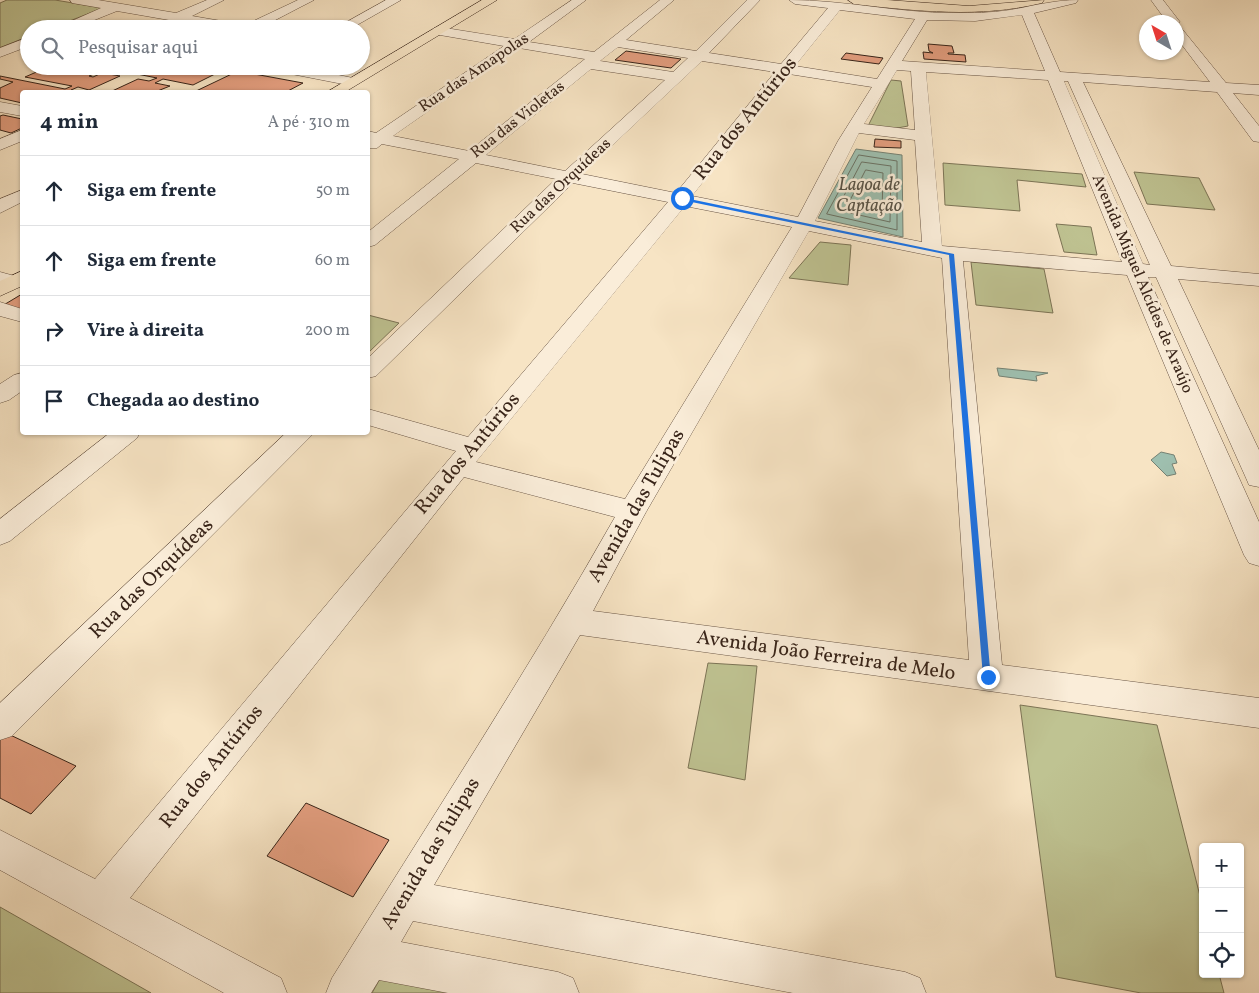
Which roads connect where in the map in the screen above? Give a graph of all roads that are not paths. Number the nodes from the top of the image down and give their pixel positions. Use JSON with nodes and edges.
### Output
{"nodes":[{"id":1,"x":76,"y":0,"type":"edge"},
{"id":2,"x":132,"y":0,"type":"edge"},
{"id":3,"x":218,"y":0,"type":"edge"},
{"id":4,"x":308,"y":0,"type":"edge"},
{"id":5,"x":395,"y":0,"type":"edge"},
{"id":6,"x":491,"y":0,"type":"edge"},
{"id":7,"x":580,"y":0,"type":"edge"},
{"id":8,"x":668,"y":0,"type":"edge"},
{"id":9,"x":754,"y":0,"type":"edge"},
{"id":10,"x":795,"y":0,"type":"edge"},
{"id":11,"x":1072,"y":0,"type":"edge"},
{"id":12,"x":1157,"y":0,"type":"edge"},
{"id":13,"x":846,"y":3,"type":"edge"},
{"id":14,"x":1002,"y":4,"type":"edge"},
{"id":15,"x":116,"y":6,"type":"junction"},
{"id":16,"x":1035,"y":6,"type":"edge"},
{"id":17,"x":924,"y":8,"type":"edge"},
{"id":18,"x":1168,"y":15,"type":"edge"},
{"id":19,"x":178,"y":18,"type":"junction"},
{"id":20,"x":82,"y":20,"type":"edge"},
{"id":21,"x":173,"y":20,"type":"edge"},
{"id":22,"x":190,"y":20,"type":"edge"},
{"id":23,"x":265,"y":20,"type":"edge"},
{"id":24,"x":357,"y":20,"type":"edge"},
{"id":25,"x":439,"y":31,"type":"junction"},
{"id":26,"x":1184,"y":38,"type":"edge"},
{"id":27,"x":616,"y":43,"type":"junction"},
{"id":28,"x":516,"y":44,"type":"junction"},
{"id":29,"x":20,"y":45,"type":"edge"},
{"id":30,"x":0,"y":53,"type":"edge"},
{"id":31,"x":699,"y":56,"type":"junction"},
{"id":32,"x":593,"y":61,"type":"junction"},
{"id":33,"x":786,"y":70,"type":"junction"},
{"id":34,"x":370,"y":72,"type":"edge"},
{"id":35,"x":897,"y":72,"type":"junction"},
{"id":36,"x":317,"y":75,"type":"edge"},
{"id":37,"x":365,"y":75,"type":"edge"},
{"id":38,"x":676,"y":77,"type":"junction"},
{"id":39,"x":1063,"y":77,"type":"junction"},
{"id":40,"x":353,"y":82,"type":"junction"},
{"id":41,"x":1221,"y":88,"type":"junction"},
{"id":42,"x":339,"y":90,"type":"edge"},
{"id":43,"x":1259,"y":90,"type":"edge"},
{"id":44,"x":0,"y":107,"type":"edge"},
{"id":45,"x":20,"y":111,"type":"edge"},
{"id":46,"x":854,"y":128,"type":"junction"},
{"id":47,"x":20,"y":135,"type":"edge"},
{"id":48,"x":923,"y":136,"type":"junction"},
{"id":49,"x":1259,"y":137,"type":"edge"},
{"id":50,"x":372,"y":140,"type":"edge"},
{"id":51,"x":0,"y":145,"type":"edge"},
{"id":52,"x":473,"y":156,"type":"junction"},
{"id":53,"x":570,"y":176,"type":"junction"},
{"id":54,"x":20,"y":196,"type":"edge"},
{"id":55,"x":682,"y":198,"type":"junction"},
{"id":56,"x":0,"y":206,"type":"edge"},
{"id":57,"x":804,"y":223,"type":"junction"},
{"id":58,"x":370,"y":239,"type":"edge"},
{"id":59,"x":942,"y":252,"type":"junction"},
{"id":60,"x":1135,"y":270,"type":"junction"},
{"id":61,"x":1164,"y":272,"type":"junction"},
{"id":62,"x":1259,"y":280,"type":"edge"},
{"id":63,"x":0,"y":309,"type":"edge"},
{"id":64,"x":20,"y":315,"type":"edge"},
{"id":65,"x":370,"y":368,"type":"edge"},
{"id":66,"x":20,"y":381,"type":"edge"},
{"id":67,"x":0,"y":395,"type":"edge"},
{"id":68,"x":370,"y":418,"type":"edge"},
{"id":69,"x":124,"y":435,"type":"edge"},
{"id":70,"x":300,"y":435,"type":"edge"},
{"id":71,"x":466,"y":457,"type":"junction"},
{"id":72,"x":1259,"y":478,"type":"edge"},
{"id":73,"x":632,"y":511,"type":"junction"},
{"id":74,"x":0,"y":534,"type":"edge"},
{"id":75,"x":1259,"y":555,"type":"edge"},
{"id":76,"x":572,"y":621,"type":"junction"},
{"id":77,"x":988,"y":677,"type":"junction"},
{"id":78,"x":1259,"y":713,"type":"edge"},
{"id":79,"x":0,"y":726,"type":"edge"},
{"id":80,"x":0,"y":849,"type":"edge"},
{"id":81,"x":403,"y":898,"type":"junction"},
{"id":82,"x":100,"y":904,"type":"junction"},
{"id":83,"x":369,"y":957,"type":"junction"},
{"id":84,"x":266,"y":993,"type":"edge"},
{"id":85,"x":347,"y":993,"type":"edge"},
{"id":86,"x":558,"y":993,"type":"edge"},
{"id":87,"x":905,"y":993,"type":"edge"}],
"edges":[{"from":1,"to":15,"type":"street"},
{"from":2,"to":15,"type":"street"},
{"from":3,"to":19,"type":"street"},
{"from":4,"to":23,"type":"street"},
{"from":5,"to":24,"type":"street"},
{"from":6,"to":25,"type":"main road"},
{"from":7,"to":28,"type":"street","name":"Rua das Amapolas"},
{"from":8,"to":27,"type":"street","name":"Rua das Violetas"},
{"from":9,"to":31,"type":"street","name":"Rua das Orquídeas"},
{"from":10,"to":13,"type":"street"},
{"from":11,"to":16,"type":"street"},
{"from":12,"to":18,"type":"street"},
{"from":13,"to":17,"type":"street"},
{"from":13,"to":33,"type":"street","name":"Rua dos Antúrios"},
{"from":14,"to":16,"type":"main road"},
{"from":14,"to":17,"type":"main road"},
{"from":15,"to":19,"type":"street"},
{"from":15,"to":20,"type":"street"},
{"from":16,"to":17,"type":"street"},
{"from":16,"to":39,"type":"street","name":"Avenida Miguel Alcídes de Araújo"},
{"from":17,"to":35,"type":"street","name":"Avenida das Tulipas"},
{"from":19,"to":21,"type":"street"},
{"from":19,"to":22,"type":"street"},
{"from":25,"to":28,"type":"street"},
{"from":25,"to":34,"type":"main road"},
{"from":26,"to":41,"type":"street"},
{"from":27,"to":31,"type":"street"},
{"from":27,"to":32,"type":"street","name":"Rua das Violetas"},
{"from":28,"to":32,"type":"street"},
{"from":28,"to":50,"type":"street","name":"Rua das Amapolas"},
{"from":29,"to":30,"type":"street"},
{"from":31,"to":33,"type":"street"},
{"from":31,"to":38,"type":"street","name":"Rua das Orquídeas"},
{"from":32,"to":38,"type":"street"},
{"from":32,"to":52,"type":"street","name":"Rua das Violetas"},
{"from":33,"to":35,"type":"street"},
{"from":33,"to":55,"type":"street","name":"Rua dos Antúrios"},
{"from":35,"to":39,"type":"street"},
{"from":35,"to":46,"type":"street","name":"Avenida das Tulipas"},
{"from":35,"to":48,"type":"street"},
{"from":36,"to":40,"type":"street"},
{"from":37,"to":40,"type":"main road"},
{"from":38,"to":53,"type":"street","name":"Rua das Orquídeas"},
{"from":39,"to":41,"type":"street"},
{"from":39,"to":60,"type":"street","name":"Avenida Miguel Alcídes de Araújo"},
{"from":39,"to":61,"type":"street","name":"Avenida Miguel Alcídes de Araújo"},
{"from":40,"to":42,"type":"main road"},
{"from":41,"to":43,"type":"street"},
{"from":41,"to":49,"type":"street"},
{"from":44,"to":45,"type":"street"},
{"from":46,"to":48,"type":"street"},
{"from":46,"to":57,"type":"street","name":"Avenida das Tulipas"},
{"from":47,"to":51,"type":"street"},
{"from":48,"to":59,"type":"street"},
{"from":50,"to":52,"type":"street"},
{"from":52,"to":53,"type":"street"},
{"from":52,"to":58,"type":"street","name":"Rua das Violetas"},
{"from":53,"to":55,"type":"street"},
{"from":53,"to":65,"type":"street","name":"Rua das Orquídeas"},
{"from":54,"to":56,"type":"street"},
{"from":55,"to":57,"type":"street"},
{"from":55,"to":71,"type":"street","name":"Rua dos Antúrios"},
{"from":57,"to":59,"type":"street"},
{"from":57,"to":73,"type":"street","name":"Avenida das Tulipas"},
{"from":59,"to":60,"type":"street"},
{"from":59,"to":77,"type":"street"},
{"from":60,"to":61,"type":"street"},
{"from":60,"to":75,"type":"street","name":"Avenida Miguel Alcídes de Araújo"},
{"from":61,"to":62,"type":"street"},
{"from":61,"to":72,"type":"street","name":"Avenida Miguel Alcídes de Araújo"},
{"from":63,"to":64,"type":"street"},
{"from":66,"to":67,"type":"street"},
{"from":68,"to":71,"type":"street"},
{"from":69,"to":74,"type":"street"},
{"from":70,"to":79,"type":"street","name":"Rua das Orquídeas"},
{"from":71,"to":73,"type":"street"},
{"from":71,"to":82,"type":"street","name":"Rua dos Antúrios"},
{"from":73,"to":76,"type":"street","name":"Avenida das Tulipas"},
{"from":76,"to":77,"type":"street","name":"Avenida João Ferreira de Melo"},
{"from":76,"to":81,"type":"street","name":"Avenida das Tulipas"},
{"from":77,"to":78,"type":"street","name":"Avenida João Ferreira de Melo"},
{"from":80,"to":82,"type":"street"},
{"from":81,"to":83,"type":"street","name":"Avenida das Tulipas"},
{"from":81,"to":87,"type":"street"},
{"from":82,"to":84,"type":"street"},
{"from":83,"to":85,"type":"street","name":"Avenida das Tulipas"},
{"from":83,"to":86,"type":"street"}]}
